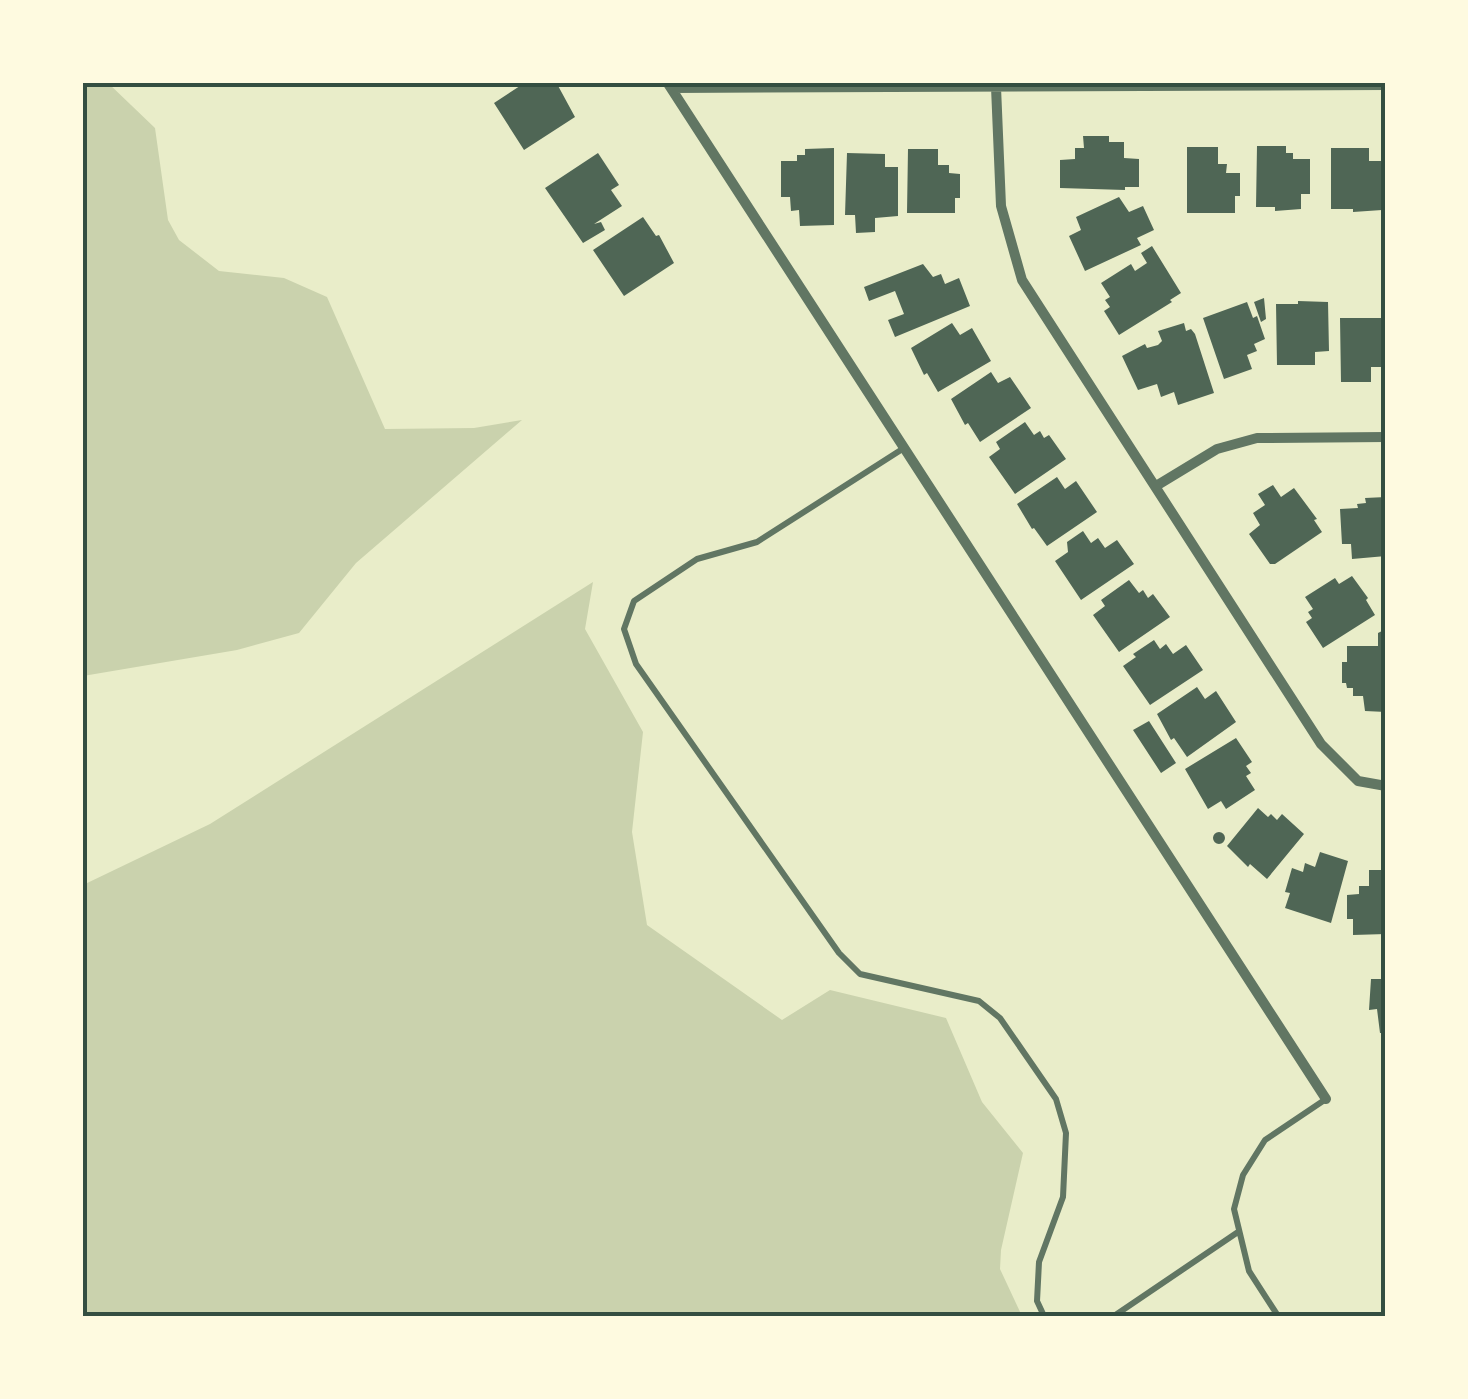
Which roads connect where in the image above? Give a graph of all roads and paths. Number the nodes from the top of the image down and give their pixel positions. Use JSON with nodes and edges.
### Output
{"nodes":[{"id":1,"x":669,"y":85,"type":"edge"},
{"id":2,"x":873,"y":85,"type":"edge"},
{"id":3,"x":1386,"y":85,"type":"edge"},
{"id":4,"x":996,"y":87,"type":"junction"},
{"id":5,"x":1386,"y":437,"type":"edge"},
{"id":6,"x":904,"y":448,"type":"junction"},
{"id":7,"x":1156,"y":486,"type":"junction"},
{"id":8,"x":1386,"y":786,"type":"edge"},
{"id":9,"x":1326,"y":1099,"type":"joint"},
{"id":10,"x":1238,"y":1232,"type":"junction"},
{"id":11,"x":1044,"y":1316,"type":"edge"},
{"id":12,"x":1114,"y":1316,"type":"edge"},
{"id":13,"x":1278,"y":1316,"type":"edge"}],
"edges":[{"from":1,"to":2,"type":"street"},
{"from":1,"to":6,"type":"street"},
{"from":2,"to":4,"type":"street"},
{"from":3,"to":4,"type":"street"},
{"from":4,"to":7,"type":"street"},
{"from":5,"to":7,"type":"street"},
{"from":6,"to":9,"type":"street"},
{"from":6,"to":11,"type":"lane"},
{"from":7,"to":8,"type":"street"},
{"from":9,"to":10,"type":"lane"},
{"from":10,"to":12,"type":"lane"},
{"from":10,"to":13,"type":"lane"}]}
